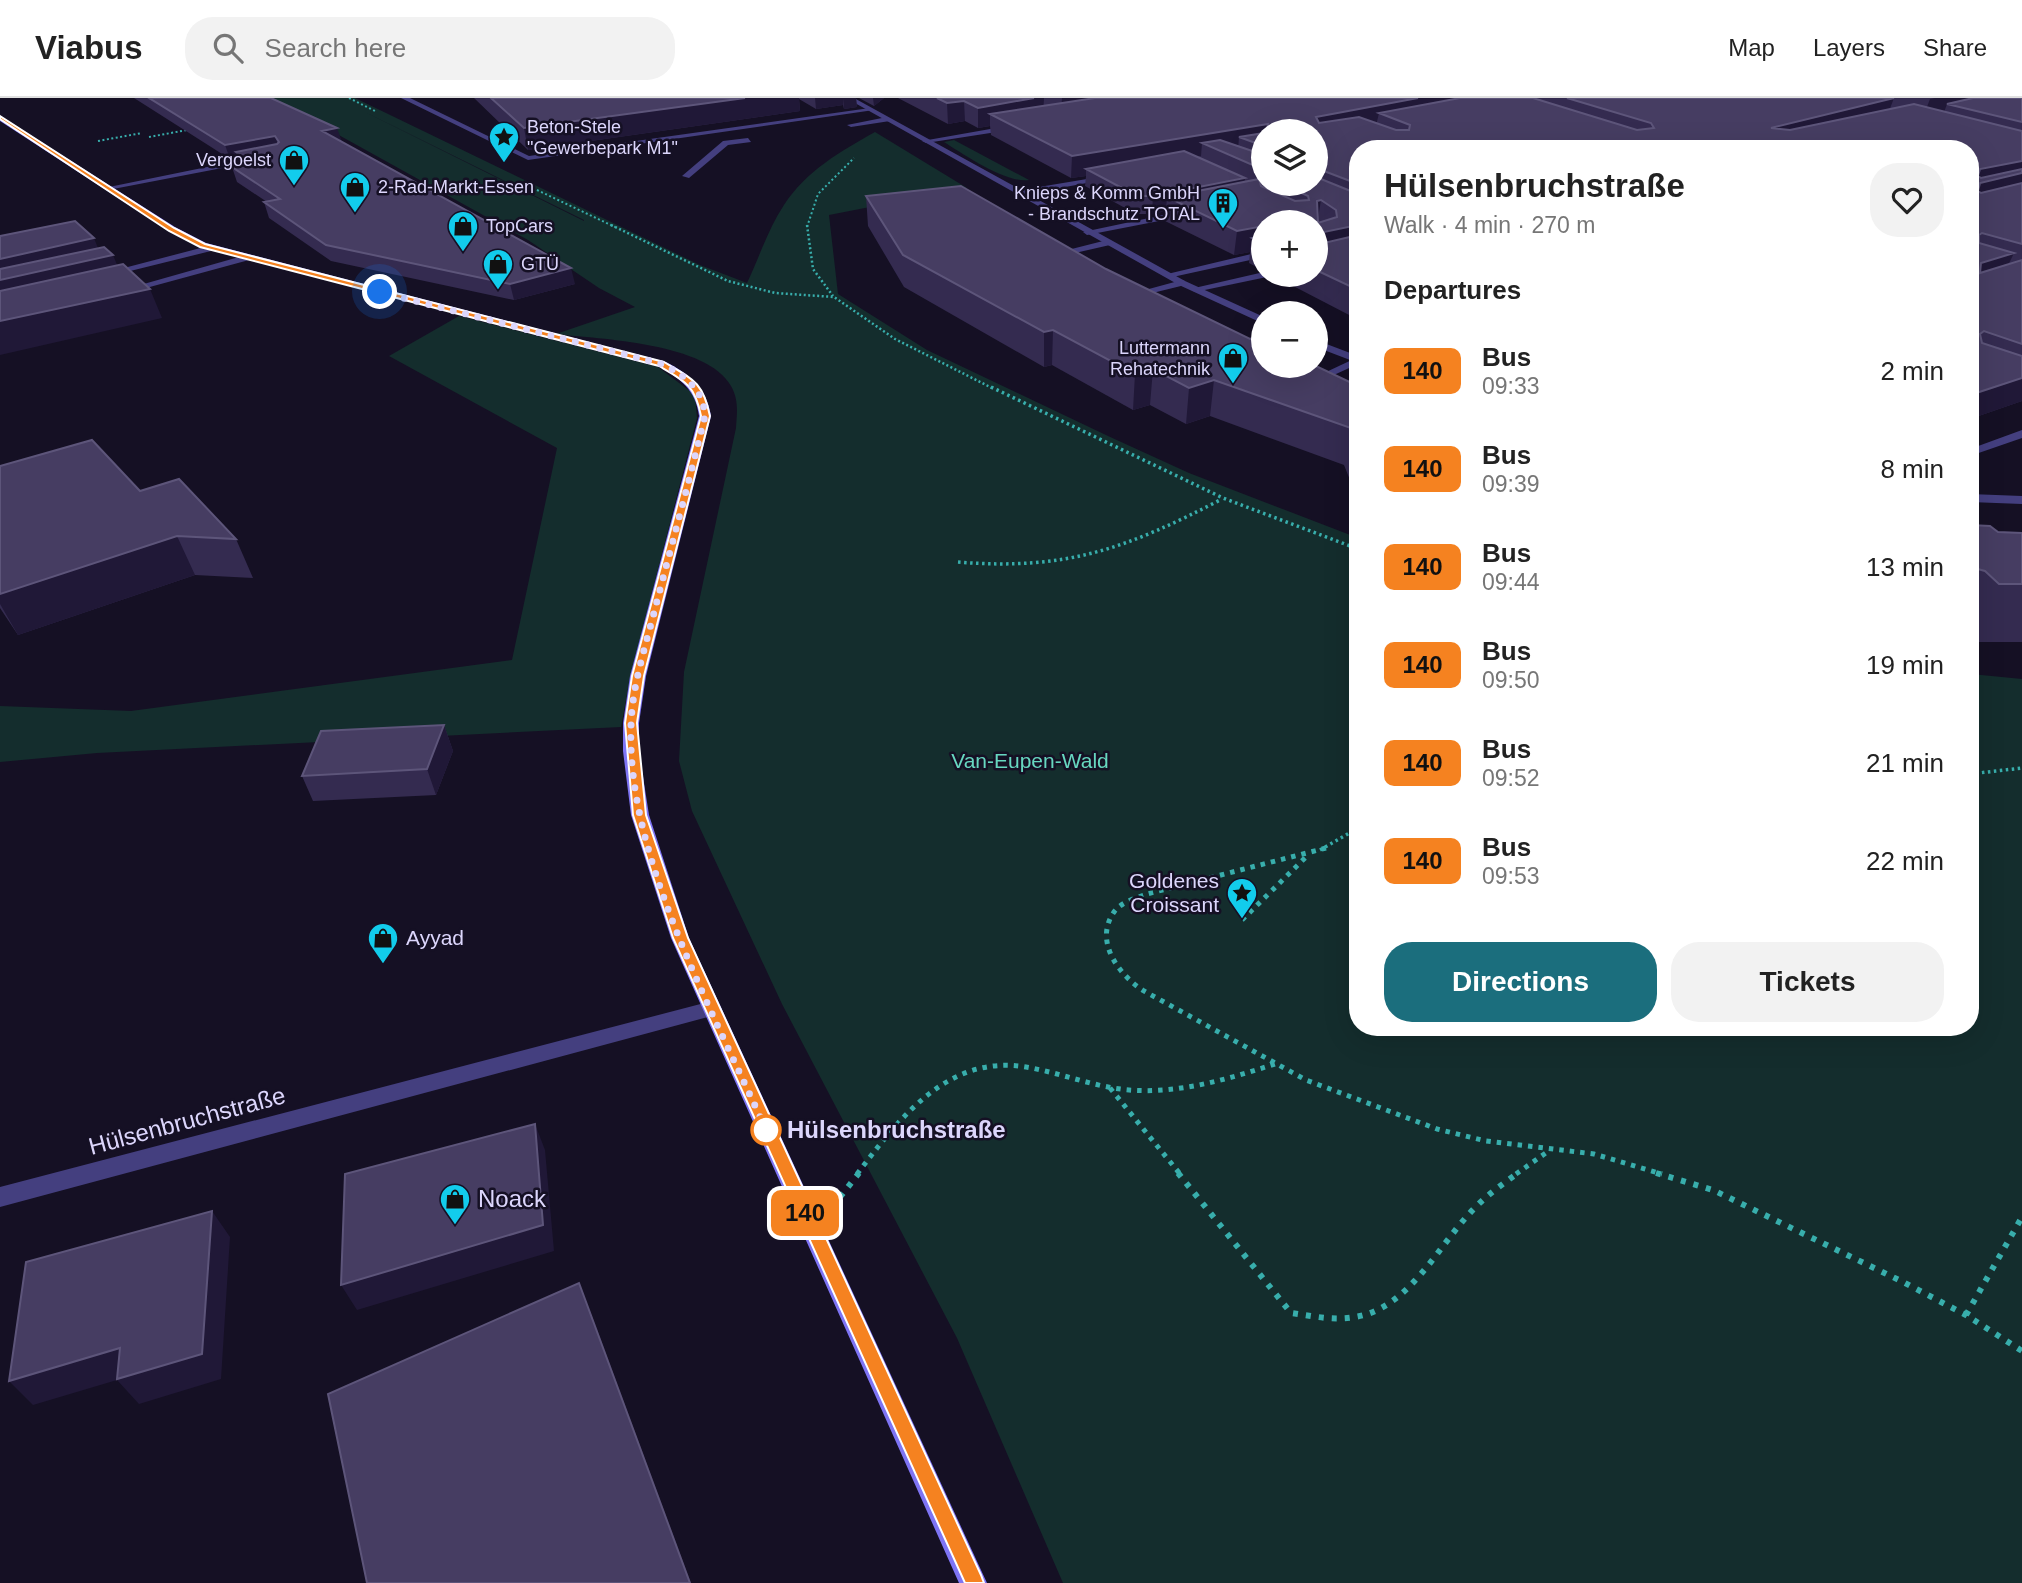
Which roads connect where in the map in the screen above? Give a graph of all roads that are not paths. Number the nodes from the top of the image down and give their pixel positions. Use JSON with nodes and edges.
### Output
{"nodes":[{"id":1,"x":404,"y":98,"type":"edge"},
{"id":2,"x":849,"y":98,"type":"edge"},
{"id":3,"x":870,"y":110,"type":"junction"},
{"id":4,"x":809,"y":111,"type":"dead end"},
{"id":5,"x":820,"y":117,"type":"junction"},
{"id":6,"x":0,"y":118,"type":"edge"},
{"id":7,"x":887,"y":119,"type":"junction"},
{"id":8,"x":1024,"y":125,"type":"edge"},
{"id":9,"x":844,"y":126,"type":"dead end"},
{"id":10,"x":753,"y":139,"type":"dead end"},
{"id":11,"x":926,"y":141,"type":"junction"},
{"id":12,"x":265,"y":157,"type":"edge"},
{"id":13,"x":686,"y":176,"type":"dead end"},
{"id":14,"x":1116,"y":176,"type":"edge"},
{"id":15,"x":108,"y":188,"type":"junction"},
{"id":16,"x":1019,"y":193,"type":"junction"},
{"id":17,"x":1193,"y":212,"type":"edge"},
{"id":18,"x":1087,"y":232,"type":"junction"},
{"id":19,"x":1107,"y":243,"type":"junction"},
{"id":20,"x":212,"y":248,"type":"junction"},
{"id":21,"x":1052,"y":255,"type":"edge"},
{"id":22,"x":1251,"y":257,"type":"edge"},
{"id":23,"x":246,"y":258,"type":"junction"},
{"id":24,"x":1168,"y":275,"type":"junction"},
{"id":25,"x":96,"y":276,"type":"edge"},
{"id":26,"x":1251,"y":278,"type":"edge"},
{"id":27,"x":1182,"y":283,"type":"junction"},
{"id":28,"x":1195,"y":289,"type":"junction"},
{"id":29,"x":107,"y":295,"type":"edge"},
{"id":30,"x":1116,"y":299,"type":"edge"},
{"id":31,"x":1251,"y":315,"type":"edge"},
{"id":32,"x":1328,"y":348,"type":"edge"},
{"id":33,"x":1349,"y":356,"type":"edge"},
{"id":34,"x":1349,"y":364,"type":"edge"},
{"id":35,"x":1298,"y":387,"type":"edge"},
{"id":36,"x":2022,"y":434,"type":"edge"},
{"id":37,"x":1979,"y":450,"type":"edge"},
{"id":38,"x":1979,"y":498,"type":"edge"},
{"id":39,"x":2022,"y":500,"type":"edge"},
{"id":40,"x":712,"y":1009,"type":"junction"},
{"id":41,"x":0,"y":1197,"type":"edge"},
{"id":42,"x":973,"y":1583,"type":"edge"}],
"edges":[{"from":1,"to":5,"type":"street"},
{"from":2,"to":3,"type":"street"},
{"from":3,"to":5,"type":"street"},
{"from":3,"to":7,"type":"street"},
{"from":4,"to":5,"type":"street"},
{"from":6,"to":15,"type":"main road"},
{"from":7,"to":9,"type":"street"},
{"from":7,"to":11,"type":"street"},
{"from":8,"to":11,"type":"street"},
{"from":10,"to":13,"type":"street"},
{"from":11,"to":16,"type":"street"},
{"from":12,"to":15,"type":"street"},
{"from":14,"to":16,"type":"street"},
{"from":15,"to":20,"type":"main road"},
{"from":16,"to":18,"type":"street"},
{"from":17,"to":18,"type":"street"},
{"from":18,"to":19,"type":"street"},
{"from":19,"to":21,"type":"street"},
{"from":19,"to":24,"type":"street"},
{"from":20,"to":23,"type":"main road"},
{"from":20,"to":25,"type":"street"},
{"from":22,"to":24,"type":"street"},
{"from":23,"to":29,"type":"street"},
{"from":23,"to":40,"type":"main road"},
{"from":24,"to":27,"type":"street"},
{"from":26,"to":28,"type":"street"},
{"from":27,"to":28,"type":"street"},
{"from":27,"to":30,"type":"street"},
{"from":28,"to":31,"type":"street"},
{"from":32,"to":33,"type":"street"},
{"from":34,"to":35,"type":"street"},
{"from":36,"to":37,"type":"street"},
{"from":38,"to":39,"type":"street"},
{"from":40,"to":41,"type":"street","name":"Hülsenbruchstraße"},
{"from":40,"to":42,"type":"main road"}]}
